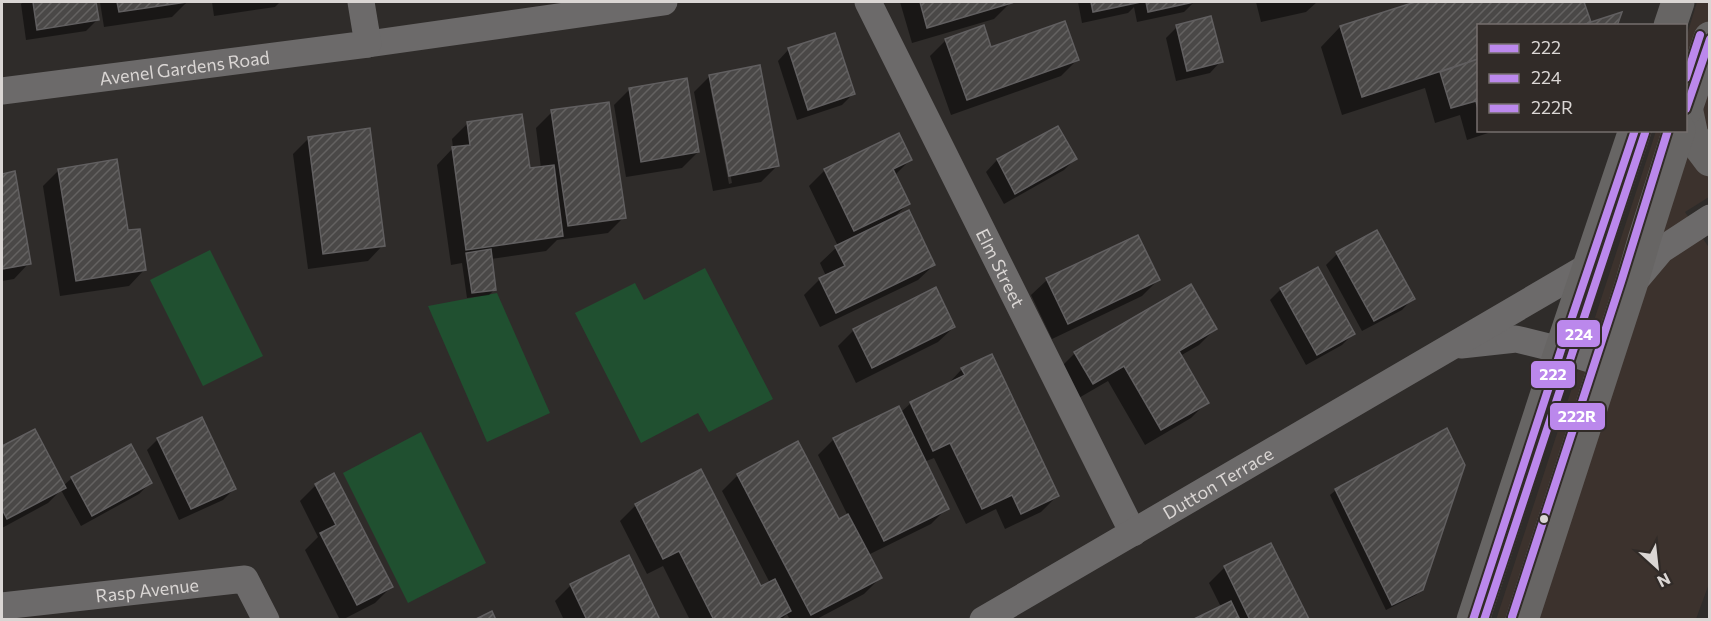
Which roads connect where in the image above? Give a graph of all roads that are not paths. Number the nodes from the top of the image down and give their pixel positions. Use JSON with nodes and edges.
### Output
{"nodes":[{"id":1,"x":362,"y":2,"type":"edge"},
{"id":2,"x":664,"y":2,"type":"edge"},
{"id":3,"x":868,"y":2,"type":"edge"},
{"id":4,"x":1678,"y":2,"type":"edge"},
{"id":5,"x":1671,"y":24,"type":"edge"},
{"id":6,"x":1710,"y":38,"type":"edge"},
{"id":7,"x":368,"y":44,"type":"junction"},
{"id":8,"x":2,"y":91,"type":"edge"},
{"id":9,"x":1687,"y":107,"type":"edge"},
{"id":10,"x":1687,"y":124,"type":"edge"},
{"id":11,"x":1634,"y":132,"type":"edge"},
{"id":12,"x":1679,"y":132,"type":"edge"},
{"id":13,"x":1710,"y":160,"type":"edge"},
{"id":14,"x":1710,"y":218,"type":"edge"},
{"id":15,"x":1589,"y":266,"type":"junction"},
{"id":16,"x":1631,"y":285,"type":"junction"},
{"id":17,"x":1451,"y":346,"type":"junction"},
{"id":18,"x":1561,"y":350,"type":"junction"},
{"id":19,"x":1605,"y":364,"type":"junction"},
{"id":20,"x":1132,"y":533,"type":"junction"},
{"id":21,"x":2,"y":606,"type":"edge"},
{"id":22,"x":266,"y":620,"type":"edge"},
{"id":23,"x":983,"y":620,"type":"edge"},
{"id":24,"x":1473,"y":620,"type":"edge"},
{"id":25,"x":1522,"y":620,"type":"edge"}],
"edges":[{"from":1,"to":7,"type":"street"},
{"from":2,"to":7,"type":"street","name":"Avenel Gardens Road"},
{"from":3,"to":20,"type":"street","name":"Elm Street"},
{"from":4,"to":5,"type":"highway"},
{"from":6,"to":9,"type":"highway"},
{"from":7,"to":8,"type":"street","name":"Avenel Gardens Road"},
{"from":10,"to":13,"type":"highway"},
{"from":11,"to":15,"type":"highway"},
{"from":12,"to":16,"type":"highway"},
{"from":14,"to":16,"type":"street"},
{"from":15,"to":17,"type":"street","name":"Dutton Terrace"},
{"from":15,"to":18,"type":"highway"},
{"from":16,"to":19,"type":"highway"},
{"from":17,"to":18,"type":"street","name":"Dutton Terrace"},
{"from":17,"to":20,"type":"street","name":"Dutton Terrace"},
{"from":18,"to":19,"type":"street","name":"Dutton Terrace"},
{"from":18,"to":24,"type":"highway"},
{"from":19,"to":25,"type":"highway"},
{"from":20,"to":23,"type":"street","name":"Dutton Terrace"},
{"from":21,"to":22,"type":"street","name":"Rasp Avenue"}]}
